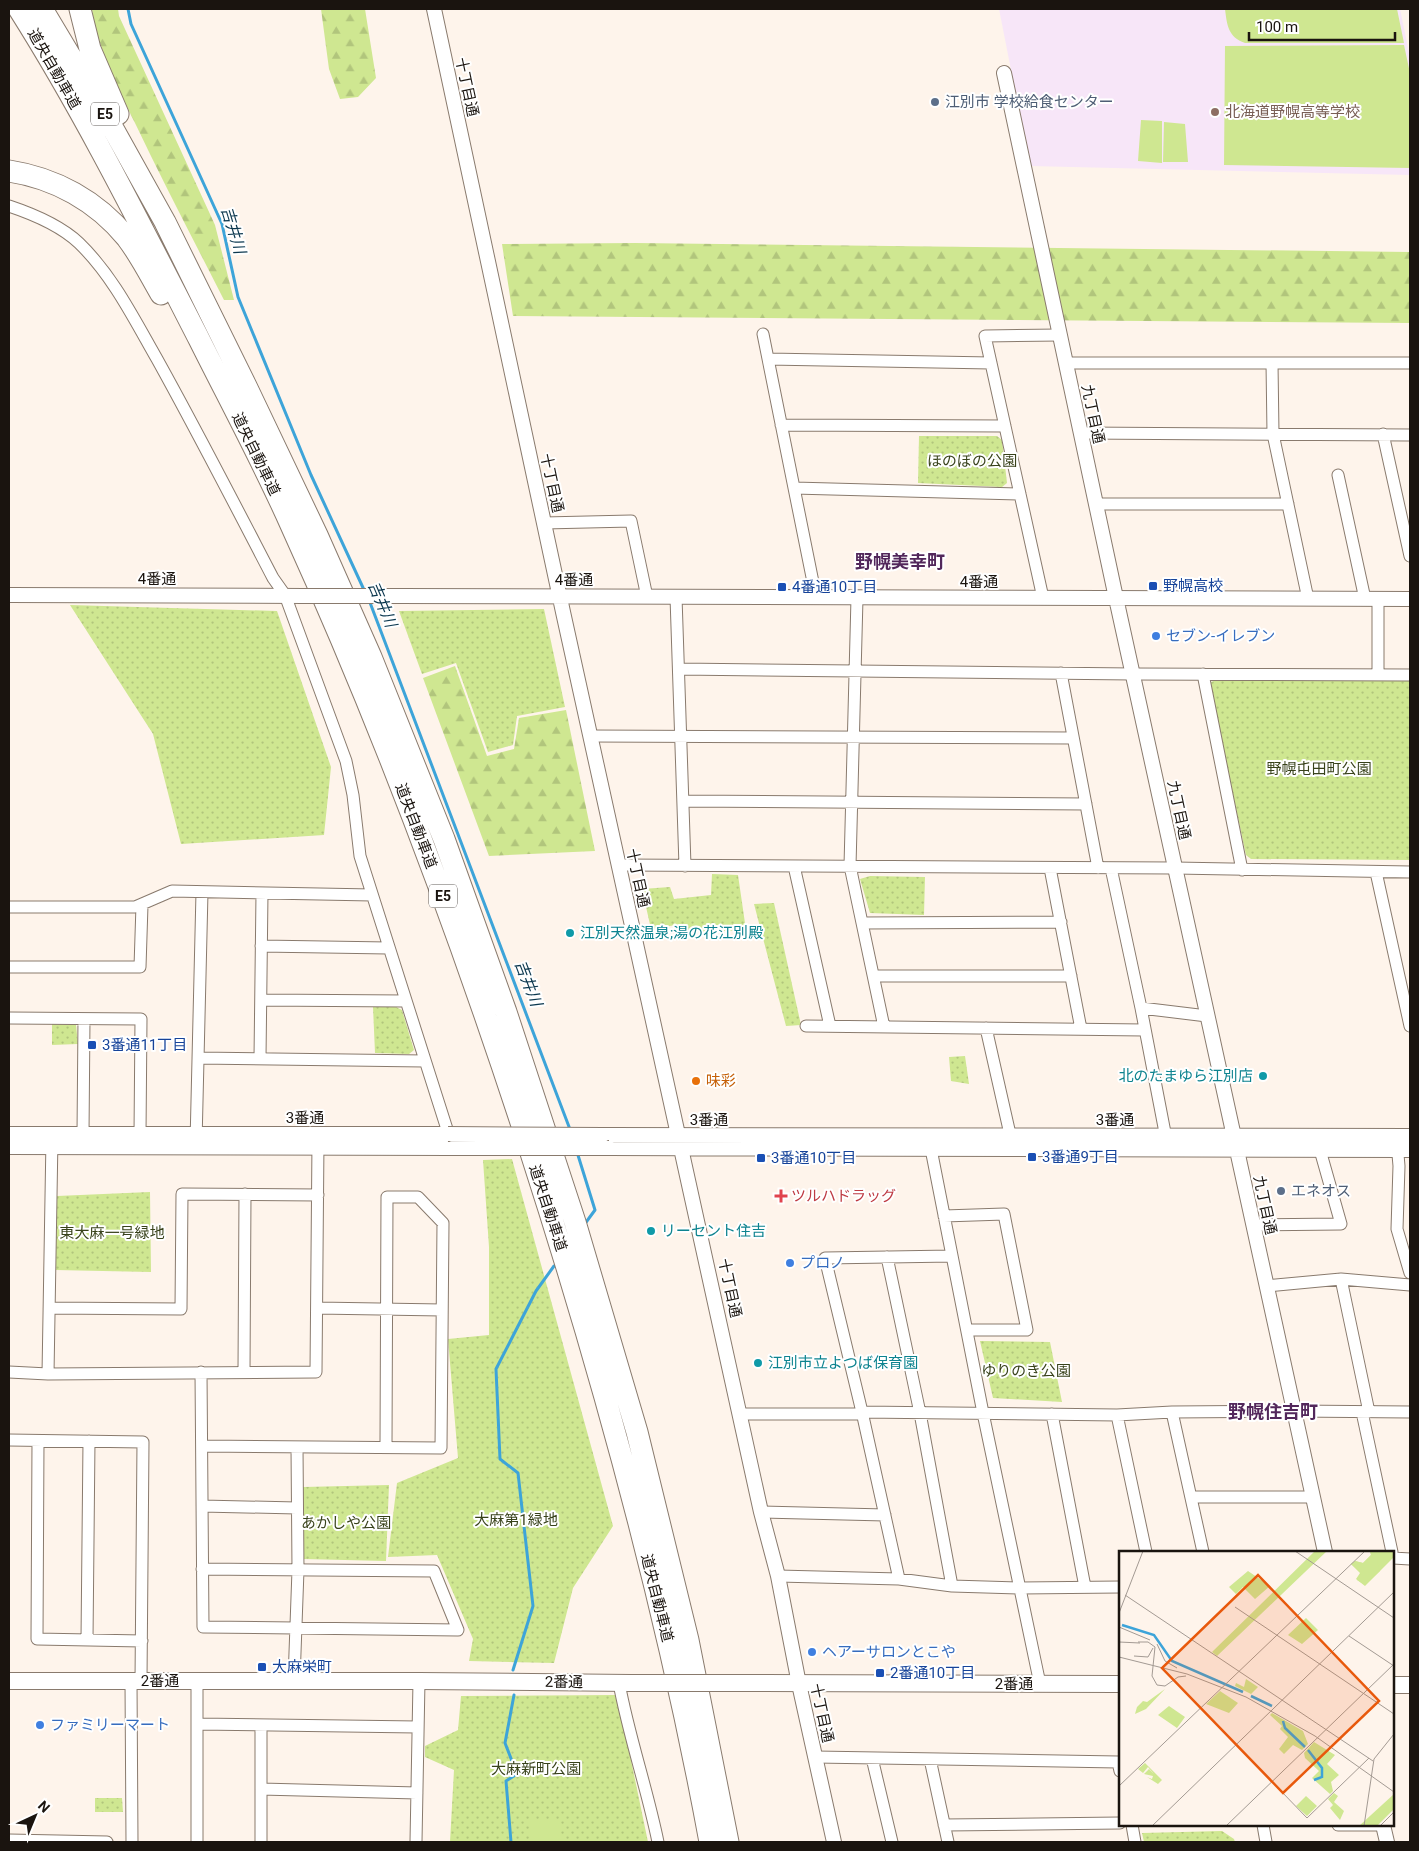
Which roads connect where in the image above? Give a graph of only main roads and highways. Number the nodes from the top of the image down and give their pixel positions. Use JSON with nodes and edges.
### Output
{"nodes":[{"id":1,"x":19,"y":9,"type":"edge"},
{"id":2,"x":42,"y":9,"type":"edge"},
{"id":3,"x":80,"y":9,"type":"edge"},
{"id":4,"x":9,"y":171,"type":"edge"},
{"id":5,"x":165,"y":222,"type":"junction"},
{"id":6,"x":290,"y":523,"type":"junction"},
{"id":7,"x":9,"y":1680,"type":"edge"},
{"id":8,"x":1119,"y":1684,"type":"edge"},
{"id":9,"x":1394,"y":1685,"type":"edge"},
{"id":10,"x":1410,"y":1685,"type":"edge"},
{"id":11,"x":710,"y":1842,"type":"edge"},
{"id":12,"x":728,"y":1842,"type":"edge"}],
"edges":[{"from":1,"to":6,"type":"highway","name":"道央自動車道","number":"E5"},
{"from":2,"to":5,"type":"highway","name":"道央自動車道","number":"E5"},
{"from":3,"to":5,"type":"highway"},
{"from":4,"to":6,"type":"highway"},
{"from":5,"to":12,"type":"highway","name":"道央自動車道","number":"E5"},
{"from":6,"to":11,"type":"highway","name":"道央自動車道","number":"E5"},
{"from":7,"to":8,"type":"main road","name":"2番通","bridge":true},
{"from":9,"to":10,"type":"main road"}]}
